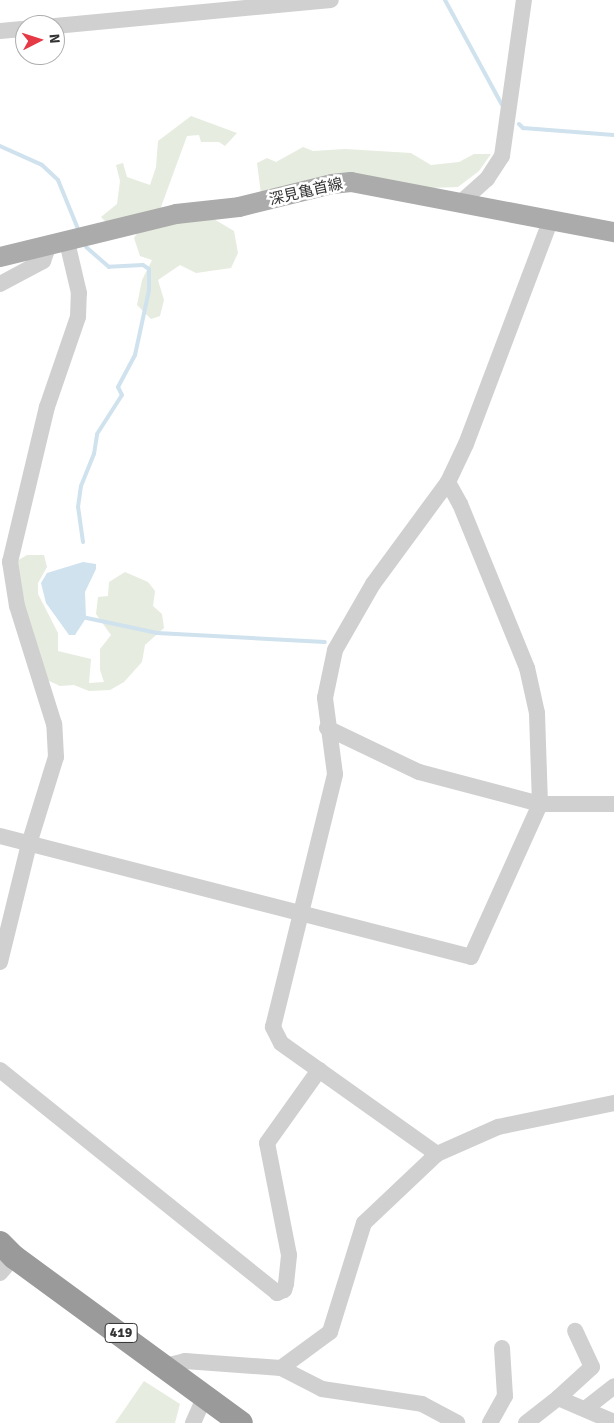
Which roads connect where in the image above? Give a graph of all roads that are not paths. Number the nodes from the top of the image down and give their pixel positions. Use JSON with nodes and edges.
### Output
{"nodes":[{"id":1,"x":331,"y":0,"type":"edge"},
{"id":2,"x":524,"y":0,"type":"edge"},
{"id":3,"x":65,"y":25,"type":"edge"},
{"id":4,"x":15,"y":30,"type":"edge"},
{"id":5,"x":0,"y":31,"type":"edge"},
{"id":6,"x":459,"y":204,"type":"junction"},
{"id":7,"x":550,"y":222,"type":"junction"},
{"id":8,"x":614,"y":232,"type":"edge"},
{"id":9,"x":67,"y":242,"type":"junction"},
{"id":10,"x":48,"y":247,"type":"junction"},
{"id":11,"x":0,"y":258,"type":"edge"},
{"id":12,"x":0,"y":284,"type":"edge"},
{"id":13,"x":448,"y":482,"type":"junction"},
{"id":14,"x":327,"y":728,"type":"junction"},
{"id":15,"x":540,"y":804,"type":"junction"},
{"id":16,"x":614,"y":804,"type":"edge"},
{"id":17,"x":0,"y":836,"type":"edge"},
{"id":18,"x":29,"y":844,"type":"junction"},
{"id":19,"x":303,"y":914,"type":"junction"},
{"id":20,"x":0,"y":962,"type":"edge"},
{"id":21,"x":0,"y":1070,"type":"edge"},
{"id":22,"x":318,"y":1070,"type":"junction"},
{"id":23,"x":614,"y":1103,"type":"edge"},
{"id":24,"x":437,"y":1154,"type":"junction"},
{"id":25,"x":5,"y":1258,"type":"edge"},
{"id":26,"x":575,"y":1331,"type":"dead end"},
{"id":27,"x":502,"y":1348,"type":"dead end"},
{"id":28,"x":165,"y":1366,"type":"junction"},
{"id":29,"x":281,"y":1368,"type":"junction"},
{"id":30,"x":614,"y":1386,"type":"edge"},
{"id":31,"x":205,"y":1396,"type":"junction"},
{"id":32,"x":558,"y":1398,"type":"junction"},
{"id":33,"x":585,"y":1409,"type":"junction"},
{"id":34,"x":614,"y":1422,"type":"edge"},
{"id":35,"x":192,"y":1423,"type":"edge"},
{"id":36,"x":241,"y":1423,"type":"edge"},
{"id":37,"x":457,"y":1423,"type":"edge"},
{"id":38,"x":490,"y":1423,"type":"edge"},
{"id":39,"x":526,"y":1423,"type":"edge"}],
"edges":[{"from":1,"to":3,"type":"street"},
{"from":2,"to":6,"type":"street"},
{"from":4,"to":5,"type":"street"},
{"from":6,"to":7,"type":"main road","name":"深見亀首線"},
{"from":6,"to":9,"type":"main road","name":"深見亀首線"},
{"from":7,"to":8,"type":"main road","name":"深見亀首線"},
{"from":7,"to":13,"type":"street"},
{"from":9,"to":10,"type":"main road","name":"深見亀首線"},
{"from":9,"to":18,"type":"street"},
{"from":10,"to":11,"type":"main road","name":"深見亀首線"},
{"from":10,"to":12,"type":"street"},
{"from":13,"to":14,"type":"street"},
{"from":13,"to":15,"type":"street"},
{"from":14,"to":15,"type":"street"},
{"from":14,"to":19,"type":"street"},
{"from":15,"to":16,"type":"street"},
{"from":15,"to":19,"type":"street"},
{"from":17,"to":18,"type":"street"},
{"from":18,"to":19,"type":"street"},
{"from":18,"to":20,"type":"street"},
{"from":19,"to":22,"type":"street"},
{"from":21,"to":22,"type":"street"},
{"from":22,"to":24,"type":"street"},
{"from":23,"to":24,"type":"street"},
{"from":24,"to":29,"type":"street"},
{"from":25,"to":28,"type":"highway","number":"419"},
{"from":26,"to":32,"type":"street"},
{"from":27,"to":38,"type":"street"},
{"from":28,"to":29,"type":"street"},
{"from":28,"to":31,"type":"highway","number":"419"},
{"from":29,"to":37,"type":"street"},
{"from":30,"to":33,"type":"street"},
{"from":31,"to":35,"type":"street"},
{"from":31,"to":36,"type":"highway","number":"419"},
{"from":32,"to":33,"type":"street"},
{"from":32,"to":39,"type":"street"},
{"from":33,"to":34,"type":"street"}]}
